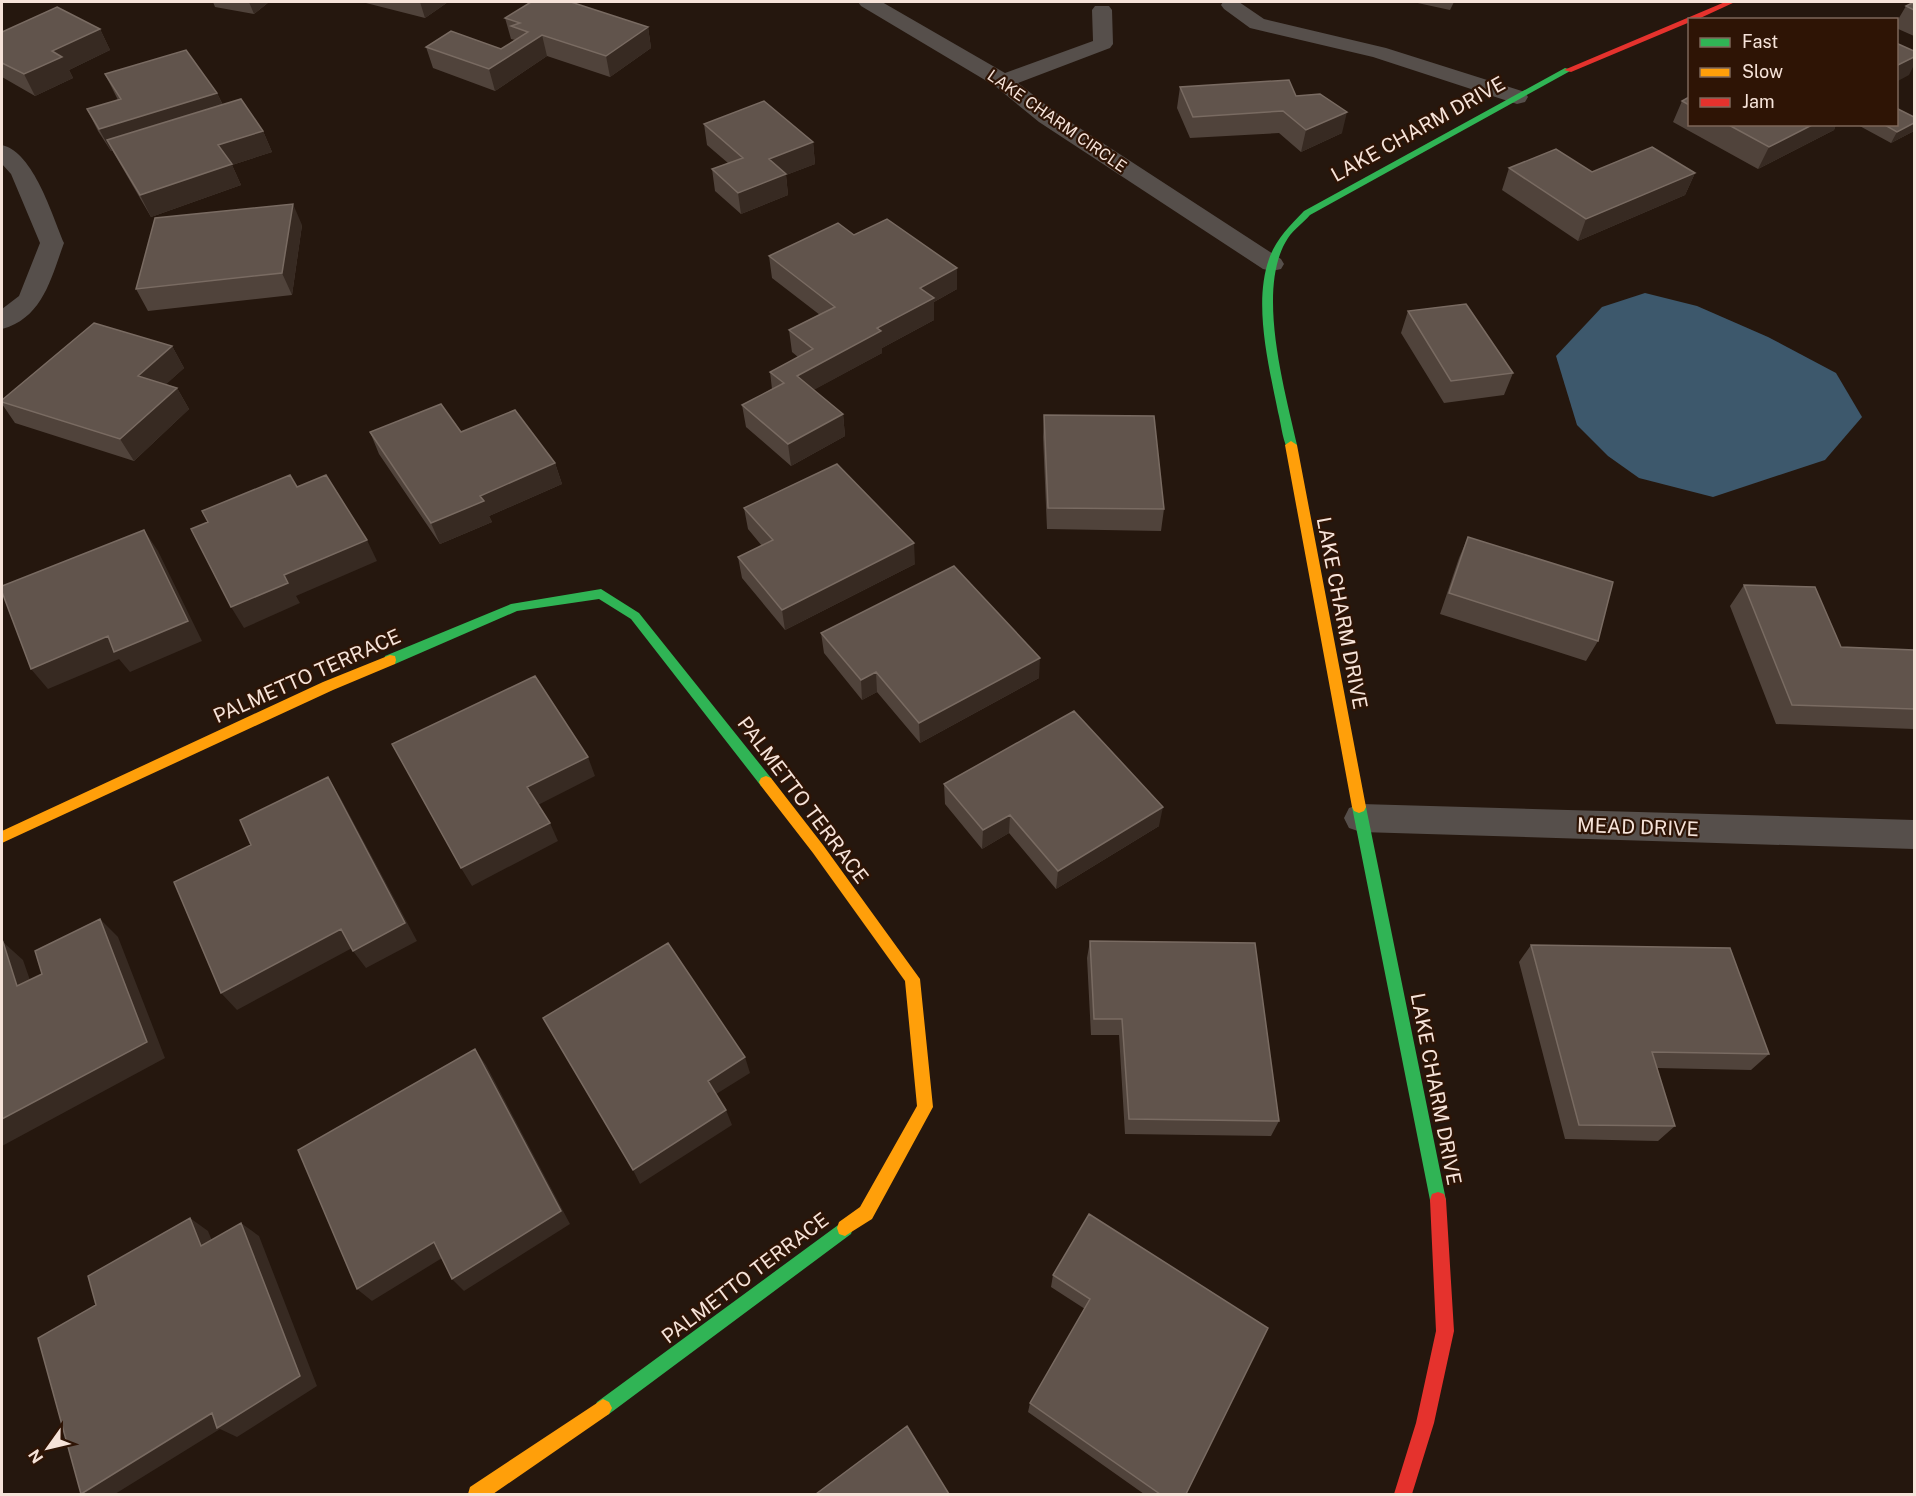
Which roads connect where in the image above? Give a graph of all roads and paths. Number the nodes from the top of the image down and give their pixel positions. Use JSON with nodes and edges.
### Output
{"nodes":[{"id":1,"x":868,"y":2,"type":"edge"},
{"id":2,"x":1731,"y":2,"type":"edge"},
{"id":3,"x":1231,"y":5,"type":"dead end"},
{"id":4,"x":1102,"y":10,"type":"dead end"},
{"id":5,"x":1693,"y":18,"type":"edge"},
{"id":6,"x":1688,"y":20,"type":"edge"},
{"id":7,"x":1003,"y":81,"type":"junction"},
{"id":8,"x":1517,"y":97,"type":"junction"},
{"id":9,"x":2,"y":152,"type":"edge"},
{"id":10,"x":1272,"y":264,"type":"junction"},
{"id":11,"x":2,"y":321,"type":"edge"},
{"id":12,"x":1361,"y":818,"type":"junction"},
{"id":13,"x":1914,"y":835,"type":"edge"},
{"id":14,"x":2,"y":837,"type":"edge"},
{"id":15,"x":477,"y":1494,"type":"edge"},
{"id":16,"x":1403,"y":1494,"type":"edge"}],
"edges":[{"from":1,"to":7,"type":"street","name":"LAKE CHARM CIRCLE"},
{"from":2,"to":5,"type":"street","name":"LAKE CHARM DRIVE"},
{"from":3,"to":8,"type":"street"},
{"from":4,"to":7,"type":"street"},
{"from":6,"to":8,"type":"street","name":"LAKE CHARM DRIVE"},
{"from":7,"to":10,"type":"street","name":"LAKE CHARM CIRCLE"},
{"from":8,"to":10,"type":"street","name":"LAKE CHARM DRIVE"},
{"from":9,"to":11,"type":"street"},
{"from":10,"to":12,"type":"street","name":"LAKE CHARM DRIVE"},
{"from":12,"to":13,"type":"street","name":"MEAD DRIVE"},
{"from":12,"to":16,"type":"street","name":"LAKE CHARM DRIVE"},
{"from":14,"to":15,"type":"street","name":"PALMETTO TERRACE"}]}
